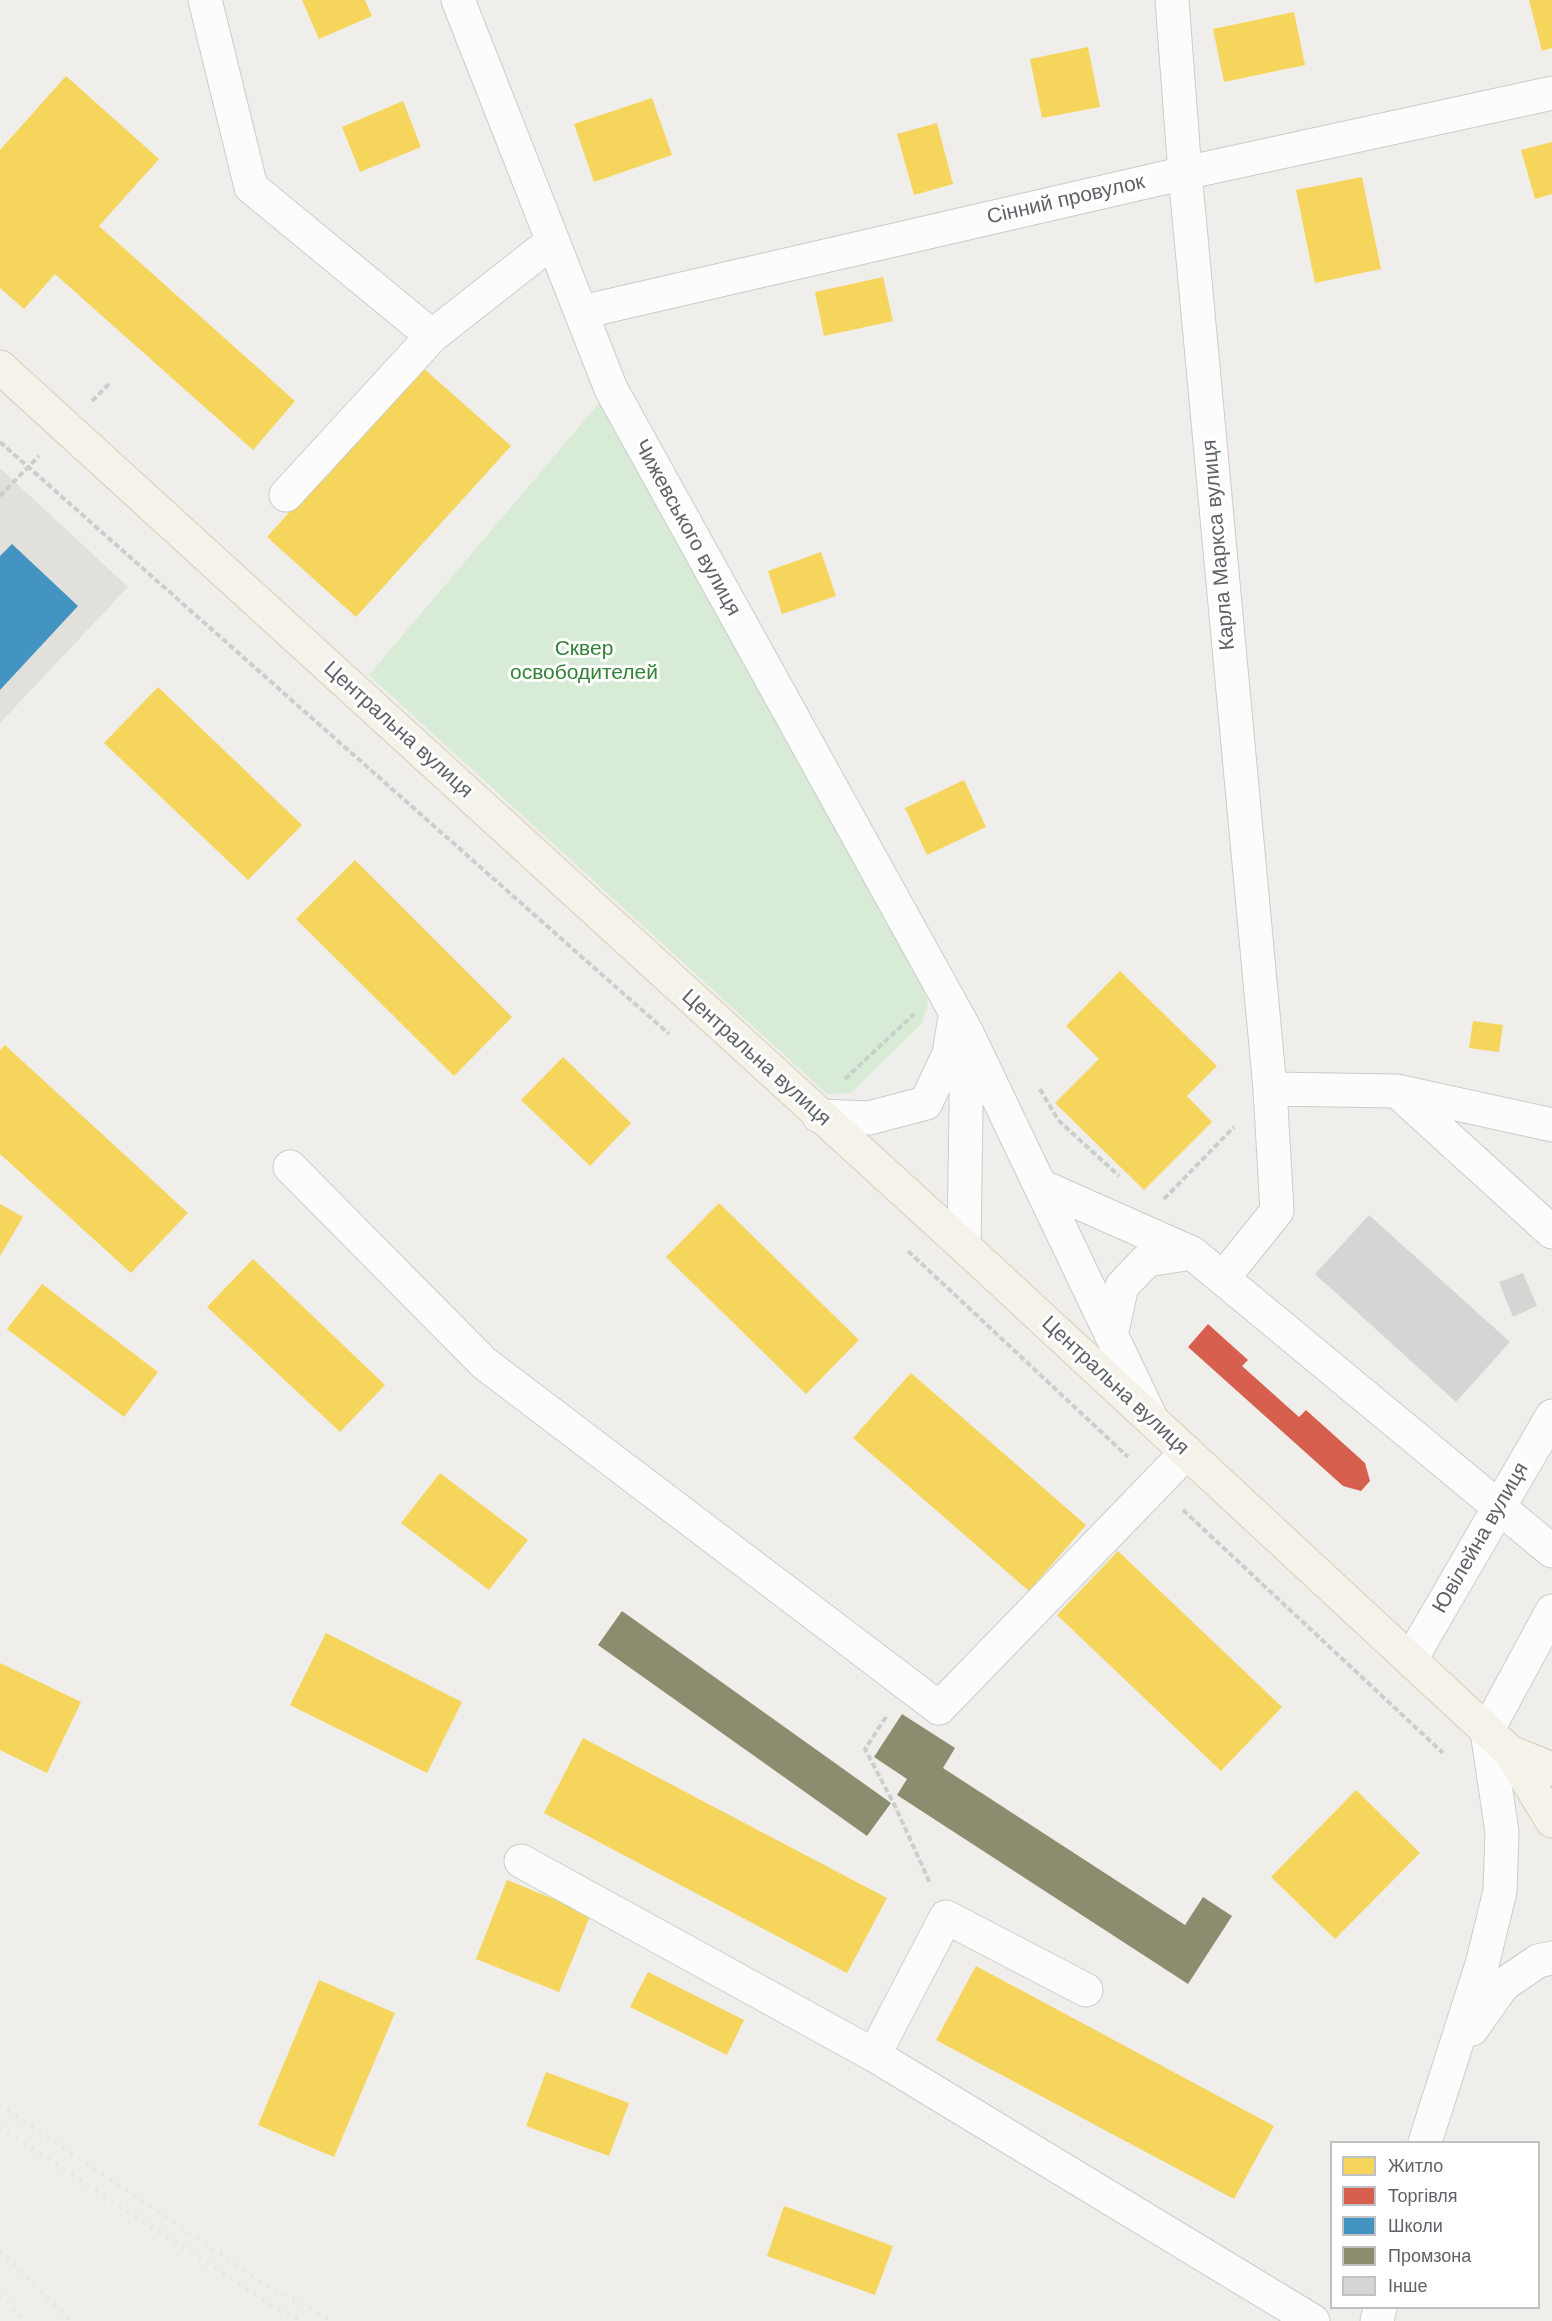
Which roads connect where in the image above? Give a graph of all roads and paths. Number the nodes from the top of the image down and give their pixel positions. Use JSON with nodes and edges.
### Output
{"nodes":[{"id":1,"x":205,"y":0,"type":"edge"},
{"id":2,"x":458,"y":0,"type":"edge"},
{"id":3,"x":1172,"y":0,"type":"edge"},
{"id":4,"x":1552,"y":93,"type":"edge"},
{"id":5,"x":1185,"y":173,"type":"junction"},
{"id":6,"x":553,"y":241,"type":"junction"},
{"id":7,"x":582,"y":312,"type":"junction"},
{"id":8,"x":432,"y":336,"type":"junction"},
{"id":9,"x":0,"y":366,"type":"edge"},
{"id":10,"x":0,"y":442,"type":"edge"},
{"id":11,"x":286,"y":495,"type":"dead end"},
{"id":12,"x":914,"y":1013,"type":"dead end"},
{"id":13,"x":962,"y":1023,"type":"junction"},
{"id":14,"x":678,"y":1041,"type":"dead end"},
{"id":15,"x":843,"y":1080,"type":"dead end"},
{"id":16,"x":1035,"y":1081,"type":"dead end"},
{"id":17,"x":1270,"y":1089,"type":"junction"},
{"id":18,"x":1396,"y":1091,"type":"junction"},
{"id":19,"x":819,"y":1116,"type":"junction"},
{"id":20,"x":1552,"y":1125,"type":"edge"},
{"id":21,"x":290,"y":1167,"type":"dead end"},
{"id":22,"x":1120,"y":1176,"type":"dead end"},
{"id":23,"x":1041,"y":1186,"type":"junction"},
{"id":24,"x":1163,"y":1200,"type":"dead end"},
{"id":25,"x":1552,"y":1232,"type":"edge"},
{"id":26,"x":964,"y":1246,"type":"junction"},
{"id":27,"x":905,"y":1249,"type":"dead end"},
{"id":28,"x":1192,"y":1253,"type":"junction"},
{"id":29,"x":1223,"y":1278,"type":"junction"},
{"id":30,"x":1111,"y":1335,"type":"junction"},
{"id":31,"x":1552,"y":1416,"type":"edge"},
{"id":32,"x":1152,"y":1420,"type":"junction"},
{"id":33,"x":1187,"y":1452,"type":"junction"},
{"id":34,"x":1156,"y":1484,"type":"junction"},
{"id":35,"x":1500,"y":1506,"type":"junction"},
{"id":36,"x":1552,"y":1551,"type":"edge"},
{"id":37,"x":1552,"y":1611,"type":"edge"},
{"id":38,"x":1411,"y":1659,"type":"junction"},
{"id":39,"x":907,"y":1683,"type":"junction"},
{"id":40,"x":1499,"y":1742,"type":"junction"},
{"id":41,"x":1443,"y":1753,"type":"dead end"},
{"id":42,"x":1552,"y":1769,"type":"edge"},
{"id":43,"x":1552,"y":1821,"type":"edge"},
{"id":44,"x":521,"y":1861,"type":"dead end"},
{"id":45,"x":946,"y":1917,"type":"junction"},
{"id":46,"x":1552,"y":1958,"type":"edge"},
{"id":47,"x":1086,"y":1990,"type":"dead end"},
{"id":48,"x":874,"y":2055,"type":"junction"},
{"id":49,"x":1451,"y":2068,"type":"junction"},
{"id":50,"x":1425,"y":2141,"type":"edge"},
{"id":51,"x":1313,"y":2321,"type":"edge"}],
"edges":[{"from":1,"to":8,"type":"street"},
{"from":2,"to":6,"type":"street","name":"Чижевського вулиця"},
{"from":3,"to":5,"type":"street","name":"Карла Маркса вулиця"},
{"from":4,"to":5,"type":"street","name":"Сінний провулок"},
{"from":5,"to":7,"type":"street","name":"Сінний провулок"},
{"from":5,"to":17,"type":"street","name":"Карла Маркса вулиця"},
{"from":6,"to":7,"type":"street","name":"Чижевського вулиця"},
{"from":6,"to":8,"type":"street"},
{"from":7,"to":13,"type":"street","name":"Чижевського вулиця"},
{"from":8,"to":11,"type":"street"},
{"from":9,"to":19,"type":"main road","name":"Центральна вулиця"},
{"from":10,"to":14,"type":"path"},
{"from":12,"to":15,"type":"path"},
{"from":13,"to":19,"type":"street"},
{"from":13,"to":23,"type":"street","name":"Чижевського вулиця"},
{"from":13,"to":26,"type":"street"},
{"from":16,"to":22,"type":"path"},
{"from":17,"to":18,"type":"street"},
{"from":17,"to":24,"type":"path"},
{"from":17,"to":29,"type":"street","name":"Карла Маркса вулиця"},
{"from":18,"to":20,"type":"street"},
{"from":18,"to":25,"type":"street"},
{"from":19,"to":26,"type":"main road","name":"Центральна вулиця"},
{"from":21,"to":39,"type":"street"},
{"from":23,"to":28,"type":"street"},
{"from":23,"to":30,"type":"street","name":"Чижевського вулиця"},
{"from":26,"to":32,"type":"main road","name":"Центральна вулиця"},
{"from":27,"to":34,"type":"path"},
{"from":28,"to":29,"type":"street"},
{"from":28,"to":30,"type":"street"},
{"from":29,"to":35,"type":"street"},
{"from":30,"to":32,"type":"street","name":"Чижевського вулиця"},
{"from":31,"to":35,"type":"street","name":"Ювілейна вулиця"},
{"from":32,"to":33,"type":"main road","name":"Центральна вулиця"},
{"from":33,"to":34,"type":"street"},
{"from":33,"to":38,"type":"main road","name":"Центральна вулиця"},
{"from":34,"to":39,"type":"street"},
{"from":34,"to":41,"type":"path"},
{"from":35,"to":36,"type":"street"},
{"from":35,"to":38,"type":"street","name":"Ювілейна вулиця"},
{"from":37,"to":40,"type":"street"},
{"from":38,"to":40,"type":"main road","name":"Центральна вулиця"},
{"from":39,"to":45,"type":"path"},
{"from":40,"to":42,"type":"main road","name":"Центральна вулиця"},
{"from":40,"to":43,"type":"main road","name":"Центральна вулиця"},
{"from":40,"to":49,"type":"street"},
{"from":44,"to":48,"type":"street"},
{"from":45,"to":47,"type":"street"},
{"from":45,"to":48,"type":"street"},
{"from":46,"to":49,"type":"street"},
{"from":48,"to":51,"type":"street"},
{"from":49,"to":50,"type":"street"}]}
